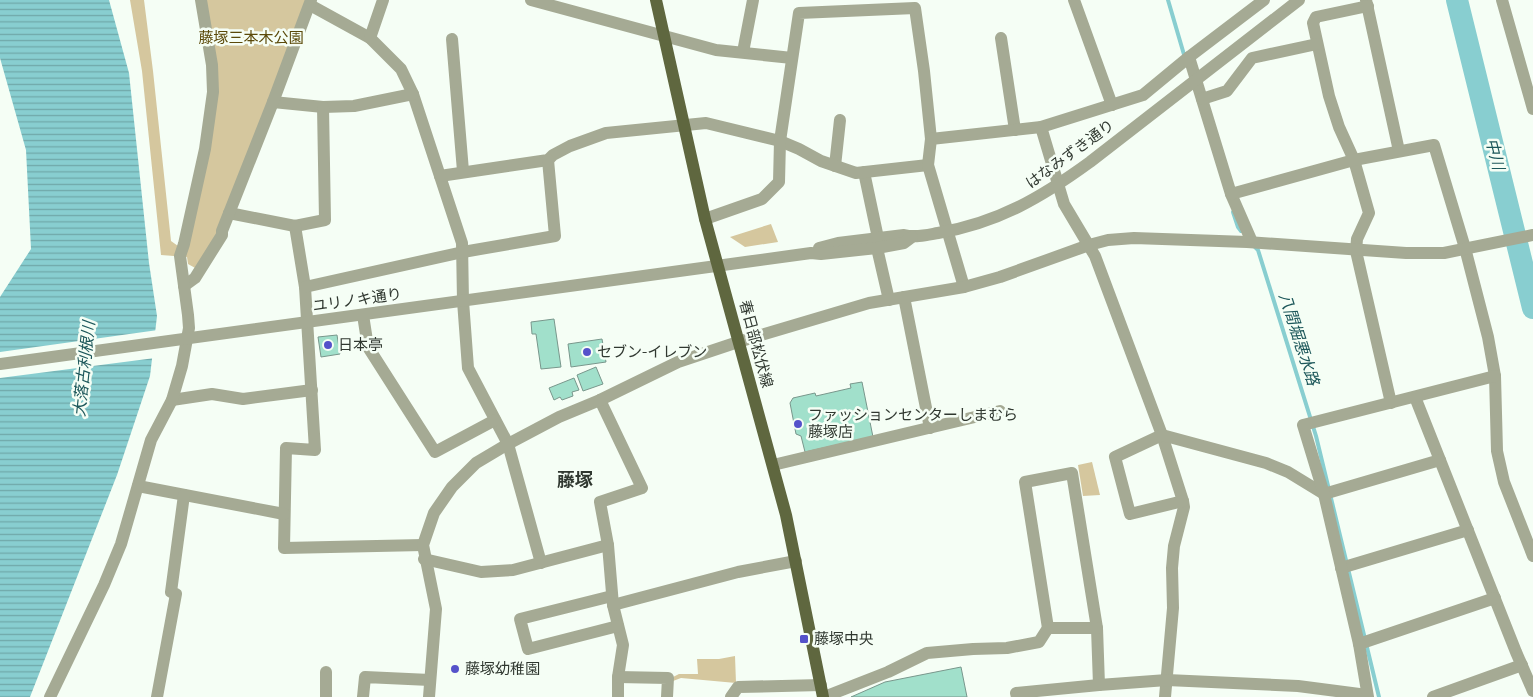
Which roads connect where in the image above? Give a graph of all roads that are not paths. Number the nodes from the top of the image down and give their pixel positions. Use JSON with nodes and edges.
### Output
{"nodes":[{"id":1,"x":202,"y":0,"type":"edge"},
{"id":2,"x":383,"y":0,"type":"edge"},
{"id":3,"x":532,"y":0,"type":"edge"},
{"id":4,"x":656,"y":0,"type":"edge"},
{"id":5,"x":753,"y":0,"type":"edge"},
{"id":6,"x":1074,"y":0,"type":"edge"},
{"id":7,"x":1264,"y":0,"type":"edge"},
{"id":8,"x":1299,"y":0,"type":"edge"},
{"id":9,"x":1502,"y":0,"type":"edge"},
{"id":10,"x":311,"y":2,"type":"edge"},
{"id":11,"x":1367,"y":3,"type":"edge"},
{"id":12,"x":664,"y":36,"type":"junction"},
{"id":13,"x":370,"y":38,"type":"junction"},
{"id":14,"x":1001,"y":38,"type":"dead end"},
{"id":15,"x":452,"y":39,"type":"dead end"},
{"id":16,"x":1317,"y":44,"type":"junction"},
{"id":17,"x":743,"y":52,"type":"junction"},
{"id":18,"x":792,"y":58,"type":"junction"},
{"id":19,"x":1185,"y":61,"type":"junction"},
{"id":20,"x":1197,"y":79,"type":"junction"},
{"id":21,"x":413,"y":94,"type":"junction"},
{"id":22,"x":1202,"y":99,"type":"junction"},
{"id":23,"x":273,"y":102,"type":"junction"},
{"id":24,"x":1112,"y":105,"type":"junction"},
{"id":25,"x":323,"y":107,"type":"junction"},
{"id":26,"x":1533,"y":109,"type":"edge"},
{"id":27,"x":840,"y":120,"type":"dead end"},
{"id":28,"x":684,"y":126,"type":"junction"},
{"id":29,"x":1041,"y":127,"type":"junction"},
{"id":30,"x":1015,"y":130,"type":"junction"},
{"id":31,"x":930,"y":138,"type":"junction"},
{"id":32,"x":780,"y":141,"type":"junction"},
{"id":33,"x":1399,"y":151,"type":"junction"},
{"id":34,"x":548,"y":160,"type":"junction"},
{"id":35,"x":1354,"y":160,"type":"junction"},
{"id":36,"x":928,"y":165,"type":"junction"},
{"id":37,"x":835,"y":166,"type":"junction"},
{"id":38,"x":463,"y":172,"type":"junction"},
{"id":39,"x":864,"y":172,"type":"junction"},
{"id":40,"x":440,"y":176,"type":"junction"},
{"id":41,"x":1058,"y":186,"type":"junction"},
{"id":42,"x":1231,"y":194,"type":"junction"},
{"id":43,"x":229,"y":214,"type":"junction"},
{"id":44,"x":705,"y":219,"type":"junction"},
{"id":45,"x":295,"y":226,"type":"junction"},
{"id":46,"x":948,"y":231,"type":"junction"},
{"id":47,"x":1533,"y":235,"type":"edge"},
{"id":48,"x":1252,"y":242,"type":"junction"},
{"id":49,"x":878,"y":243,"type":"junction"},
{"id":50,"x":1089,"y":245,"type":"junction"},
{"id":51,"x":1469,"y":247,"type":"junction"},
{"id":52,"x":1356,"y":250,"type":"junction"},
{"id":53,"x":463,"y":252,"type":"junction"},
{"id":54,"x":718,"y":266,"type":"junction"},
{"id":55,"x":184,"y":286,"type":"junction"},
{"id":56,"x":305,"y":287,"type":"junction"},
{"id":57,"x":964,"y":287,"type":"junction"},
{"id":58,"x":904,"y":297,"type":"junction"},
{"id":59,"x":889,"y":300,"type":"junction"},
{"id":60,"x":463,"y":301,"type":"junction"},
{"id":61,"x":363,"y":315,"type":"junction"},
{"id":62,"x":308,"y":323,"type":"junction"},
{"id":63,"x":186,"y":338,"type":"junction"},
{"id":64,"x":738,"y":342,"type":"junction"},
{"id":65,"x":0,"y":364,"type":"edge"},
{"id":66,"x":1495,"y":376,"type":"junction"},
{"id":67,"x":312,"y":390,"type":"junction"},
{"id":68,"x":1415,"y":397,"type":"junction"},
{"id":69,"x":172,"y":400,"type":"junction"},
{"id":70,"x":600,"y":400,"type":"junction"},
{"id":71,"x":1391,"y":402,"type":"junction"},
{"id":72,"x":1000,"y":411,"type":"dead end"},
{"id":73,"x":495,"y":420,"type":"junction"},
{"id":74,"x":930,"y":428,"type":"junction"},
{"id":75,"x":1162,"y":435,"type":"junction"},
{"id":76,"x":508,"y":444,"type":"junction"},
{"id":77,"x":1440,"y":460,"type":"junction"},
{"id":78,"x":773,"y":465,"type":"junction"},
{"id":79,"x":138,"y":486,"type":"junction"},
{"id":80,"x":1324,"y":494,"type":"junction"},
{"id":81,"x":184,"y":495,"type":"junction"},
{"id":82,"x":1183,"y":501,"type":"junction"},
{"id":83,"x":284,"y":514,"type":"junction"},
{"id":84,"x":1468,"y":530,"type":"junction"},
{"id":85,"x":422,"y":545,"type":"junction"},
{"id":86,"x":608,"y":545,"type":"junction"},
{"id":87,"x":1533,"y":556,"type":"edge"},
{"id":88,"x":424,"y":559,"type":"junction"},
{"id":89,"x":796,"y":561,"type":"junction"},
{"id":90,"x":541,"y":563,"type":"junction"},
{"id":91,"x":1341,"y":568,"type":"junction"},
{"id":92,"x":1495,"y":598,"type":"junction"},
{"id":93,"x":612,"y":600,"type":"junction"},
{"id":94,"x":618,"y":626,"type":"junction"},
{"id":95,"x":1048,"y":628,"type":"junction"},
{"id":96,"x":1097,"y":628,"type":"junction"},
{"id":97,"x":1359,"y":644,"type":"junction"},
{"id":98,"x":1522,"y":665,"type":"junction"},
{"id":99,"x":326,"y":672,"type":"dead end"},
{"id":100,"x":618,"y":677,"type":"junction"},
{"id":101,"x":430,"y":680,"type":"junction"},
{"id":102,"x":1167,"y":680,"type":"junction"},
{"id":103,"x":1099,"y":685,"type":"junction"},
{"id":104,"x":1533,"y":691,"type":"edge"},
{"id":105,"x":822,"y":693,"type":"edge"},
{"id":106,"x":1368,"y":696,"type":"edge"},
{"id":107,"x":50,"y":697,"type":"edge"},
{"id":108,"x":157,"y":697,"type":"edge"},
{"id":109,"x":326,"y":697,"type":"edge"},
{"id":110,"x":363,"y":697,"type":"edge"},
{"id":111,"x":429,"y":697,"type":"edge"},
{"id":112,"x":618,"y":697,"type":"edge"},
{"id":113,"x":667,"y":697,"type":"edge"},
{"id":114,"x":731,"y":697,"type":"edge"},
{"id":115,"x":1017,"y":697,"type":"edge"},
{"id":116,"x":1166,"y":697,"type":"edge"},
{"id":117,"x":1432,"y":697,"type":"edge"}],
"edges":[{"from":1,"to":55,"type":"street"},
{"from":2,"to":13,"type":"street"},
{"from":3,"to":12,"type":"street"},
{"from":4,"to":12,"type":"main road","name":"春日部松伏線"},
{"from":5,"to":17,"type":"street"},
{"from":6,"to":24,"type":"street"},
{"from":7,"to":19,"type":"street"},
{"from":8,"to":20,"type":"street","name":"はなみずき通り"},
{"from":9,"to":26,"type":"street"},
{"from":10,"to":13,"type":"street"},
{"from":10,"to":23,"type":"street"},
{"from":11,"to":16,"type":"street"},
{"from":11,"to":33,"type":"street"},
{"from":12,"to":17,"type":"street"},
{"from":12,"to":28,"type":"main road","name":"春日部松伏線"},
{"from":13,"to":21,"type":"street"},
{"from":14,"to":30,"type":"street"},
{"from":15,"to":38,"type":"street"},
{"from":16,"to":22,"type":"street"},
{"from":16,"to":35,"type":"street"},
{"from":17,"to":18,"type":"street"},
{"from":18,"to":31,"type":"street"},
{"from":18,"to":32,"type":"street"},
{"from":19,"to":20,"type":"street"},
{"from":19,"to":24,"type":"street"},
{"from":20,"to":22,"type":"street"},
{"from":20,"to":41,"type":"street","name":"はなみずき通り"},
{"from":21,"to":25,"type":"street"},
{"from":21,"to":40,"type":"street"},
{"from":22,"to":42,"type":"street"},
{"from":23,"to":25,"type":"street"},
{"from":23,"to":43,"type":"street"},
{"from":24,"to":29,"type":"street"},
{"from":25,"to":45,"type":"street"},
{"from":27,"to":37,"type":"street"},
{"from":28,"to":32,"type":"street"},
{"from":28,"to":34,"type":"street"},
{"from":28,"to":44,"type":"main road","name":"春日部松伏線"},
{"from":29,"to":30,"type":"street"},
{"from":29,"to":41,"type":"street"},
{"from":30,"to":31,"type":"street"},
{"from":31,"to":36,"type":"street"},
{"from":32,"to":37,"type":"street"},
{"from":32,"to":44,"type":"street"},
{"from":33,"to":35,"type":"street"},
{"from":33,"to":51,"type":"street"},
{"from":34,"to":38,"type":"street"},
{"from":34,"to":53,"type":"street"},
{"from":35,"to":42,"type":"street"},
{"from":35,"to":52,"type":"street"},
{"from":36,"to":39,"type":"street"},
{"from":36,"to":46,"type":"street"},
{"from":37,"to":39,"type":"street"},
{"from":38,"to":40,"type":"street"},
{"from":39,"to":49,"type":"street"},
{"from":40,"to":53,"type":"street"},
{"from":41,"to":46,"type":"street","name":"はなみずき通り"},
{"from":41,"to":50,"type":"street"},
{"from":42,"to":48,"type":"street"},
{"from":43,"to":45,"type":"street"},
{"from":43,"to":55,"type":"street"},
{"from":44,"to":54,"type":"main road","name":"春日部松伏線"},
{"from":45,"to":56,"type":"street"},
{"from":46,"to":49,"type":"street","name":"はなみずき通り"},
{"from":46,"to":57,"type":"street"},
{"from":47,"to":51,"type":"street"},
{"from":48,"to":50,"type":"street"},
{"from":48,"to":52,"type":"street"},
{"from":49,"to":54,"type":"street","name":"はなみずき通り"},
{"from":49,"to":59,"type":"street"},
{"from":50,"to":57,"type":"street"},
{"from":50,"to":75,"type":"street"},
{"from":51,"to":52,"type":"street"},
{"from":51,"to":66,"type":"street"},
{"from":52,"to":71,"type":"street"},
{"from":53,"to":56,"type":"street"},
{"from":53,"to":60,"type":"street"},
{"from":54,"to":60,"type":"street","name":"ユリノキ通り"},
{"from":54,"to":64,"type":"main road","name":"春日部松伏線"},
{"from":55,"to":63,"type":"street"},
{"from":56,"to":62,"type":"street"},
{"from":57,"to":58,"type":"street"},
{"from":58,"to":59,"type":"street"},
{"from":58,"to":74,"type":"street"},
{"from":59,"to":64,"type":"street"},
{"from":60,"to":61,"type":"street","name":"ユリノキ通り"},
{"from":60,"to":73,"type":"street"},
{"from":61,"to":62,"type":"street","name":"ユリノキ通り"},
{"from":61,"to":73,"type":"street"},
{"from":62,"to":63,"type":"street","name":"ユリノキ通り"},
{"from":62,"to":67,"type":"street"},
{"from":63,"to":65,"type":"street","name":"ユリノキ通り"},
{"from":63,"to":69,"type":"street"},
{"from":64,"to":70,"type":"street"},
{"from":64,"to":78,"type":"main road","name":"春日部松伏線"},
{"from":66,"to":68,"type":"street"},
{"from":66,"to":87,"type":"street"},
{"from":67,"to":69,"type":"street"},
{"from":67,"to":83,"type":"street"},
{"from":68,"to":71,"type":"street"},
{"from":68,"to":77,"type":"street"},
{"from":69,"to":79,"type":"street"},
{"from":70,"to":76,"type":"street"},
{"from":70,"to":86,"type":"street"},
{"from":71,"to":80,"type":"street"},
{"from":72,"to":74,"type":"street"},
{"from":73,"to":76,"type":"street"},
{"from":74,"to":78,"type":"street"},
{"from":75,"to":80,"type":"street"},
{"from":75,"to":82,"type":"street"},
{"from":75,"to":82,"type":"street"},
{"from":76,"to":85,"type":"street"},
{"from":76,"to":90,"type":"street"},
{"from":77,"to":80,"type":"street"},
{"from":77,"to":84,"type":"street"},
{"from":78,"to":89,"type":"main road","name":"春日部松伏線"},
{"from":79,"to":81,"type":"street"},
{"from":79,"to":107,"type":"street"},
{"from":80,"to":91,"type":"street"},
{"from":81,"to":83,"type":"street"},
{"from":81,"to":108,"type":"street"},
{"from":82,"to":102,"type":"street"},
{"from":83,"to":85,"type":"street"},
{"from":84,"to":91,"type":"street"},
{"from":84,"to":92,"type":"street"},
{"from":85,"to":88,"type":"street"},
{"from":86,"to":90,"type":"street"},
{"from":86,"to":93,"type":"street"},
{"from":88,"to":90,"type":"street"},
{"from":88,"to":101,"type":"street"},
{"from":89,"to":93,"type":"street"},
{"from":89,"to":105,"type":"main road","name":"春日部松伏線"},
{"from":91,"to":97,"type":"street"},
{"from":92,"to":97,"type":"street"},
{"from":92,"to":98,"type":"street"},
{"from":93,"to":94,"type":"street"},
{"from":93,"to":94,"type":"street"},
{"from":94,"to":100,"type":"street"},
{"from":95,"to":96,"type":"street"},
{"from":95,"to":96,"type":"street"},
{"from":95,"to":105,"type":"street"},
{"from":96,"to":103,"type":"street"},
{"from":97,"to":106,"type":"street"},
{"from":98,"to":104,"type":"street"},
{"from":98,"to":117,"type":"street"},
{"from":99,"to":109,"type":"street"},
{"from":100,"to":112,"type":"street"},
{"from":100,"to":113,"type":"street"},
{"from":101,"to":110,"type":"street"},
{"from":101,"to":111,"type":"street"},
{"from":102,"to":103,"type":"street"},
{"from":102,"to":106,"type":"street"},
{"from":102,"to":116,"type":"street"},
{"from":103,"to":115,"type":"street"},
{"from":105,"to":114,"type":"street"}]}
